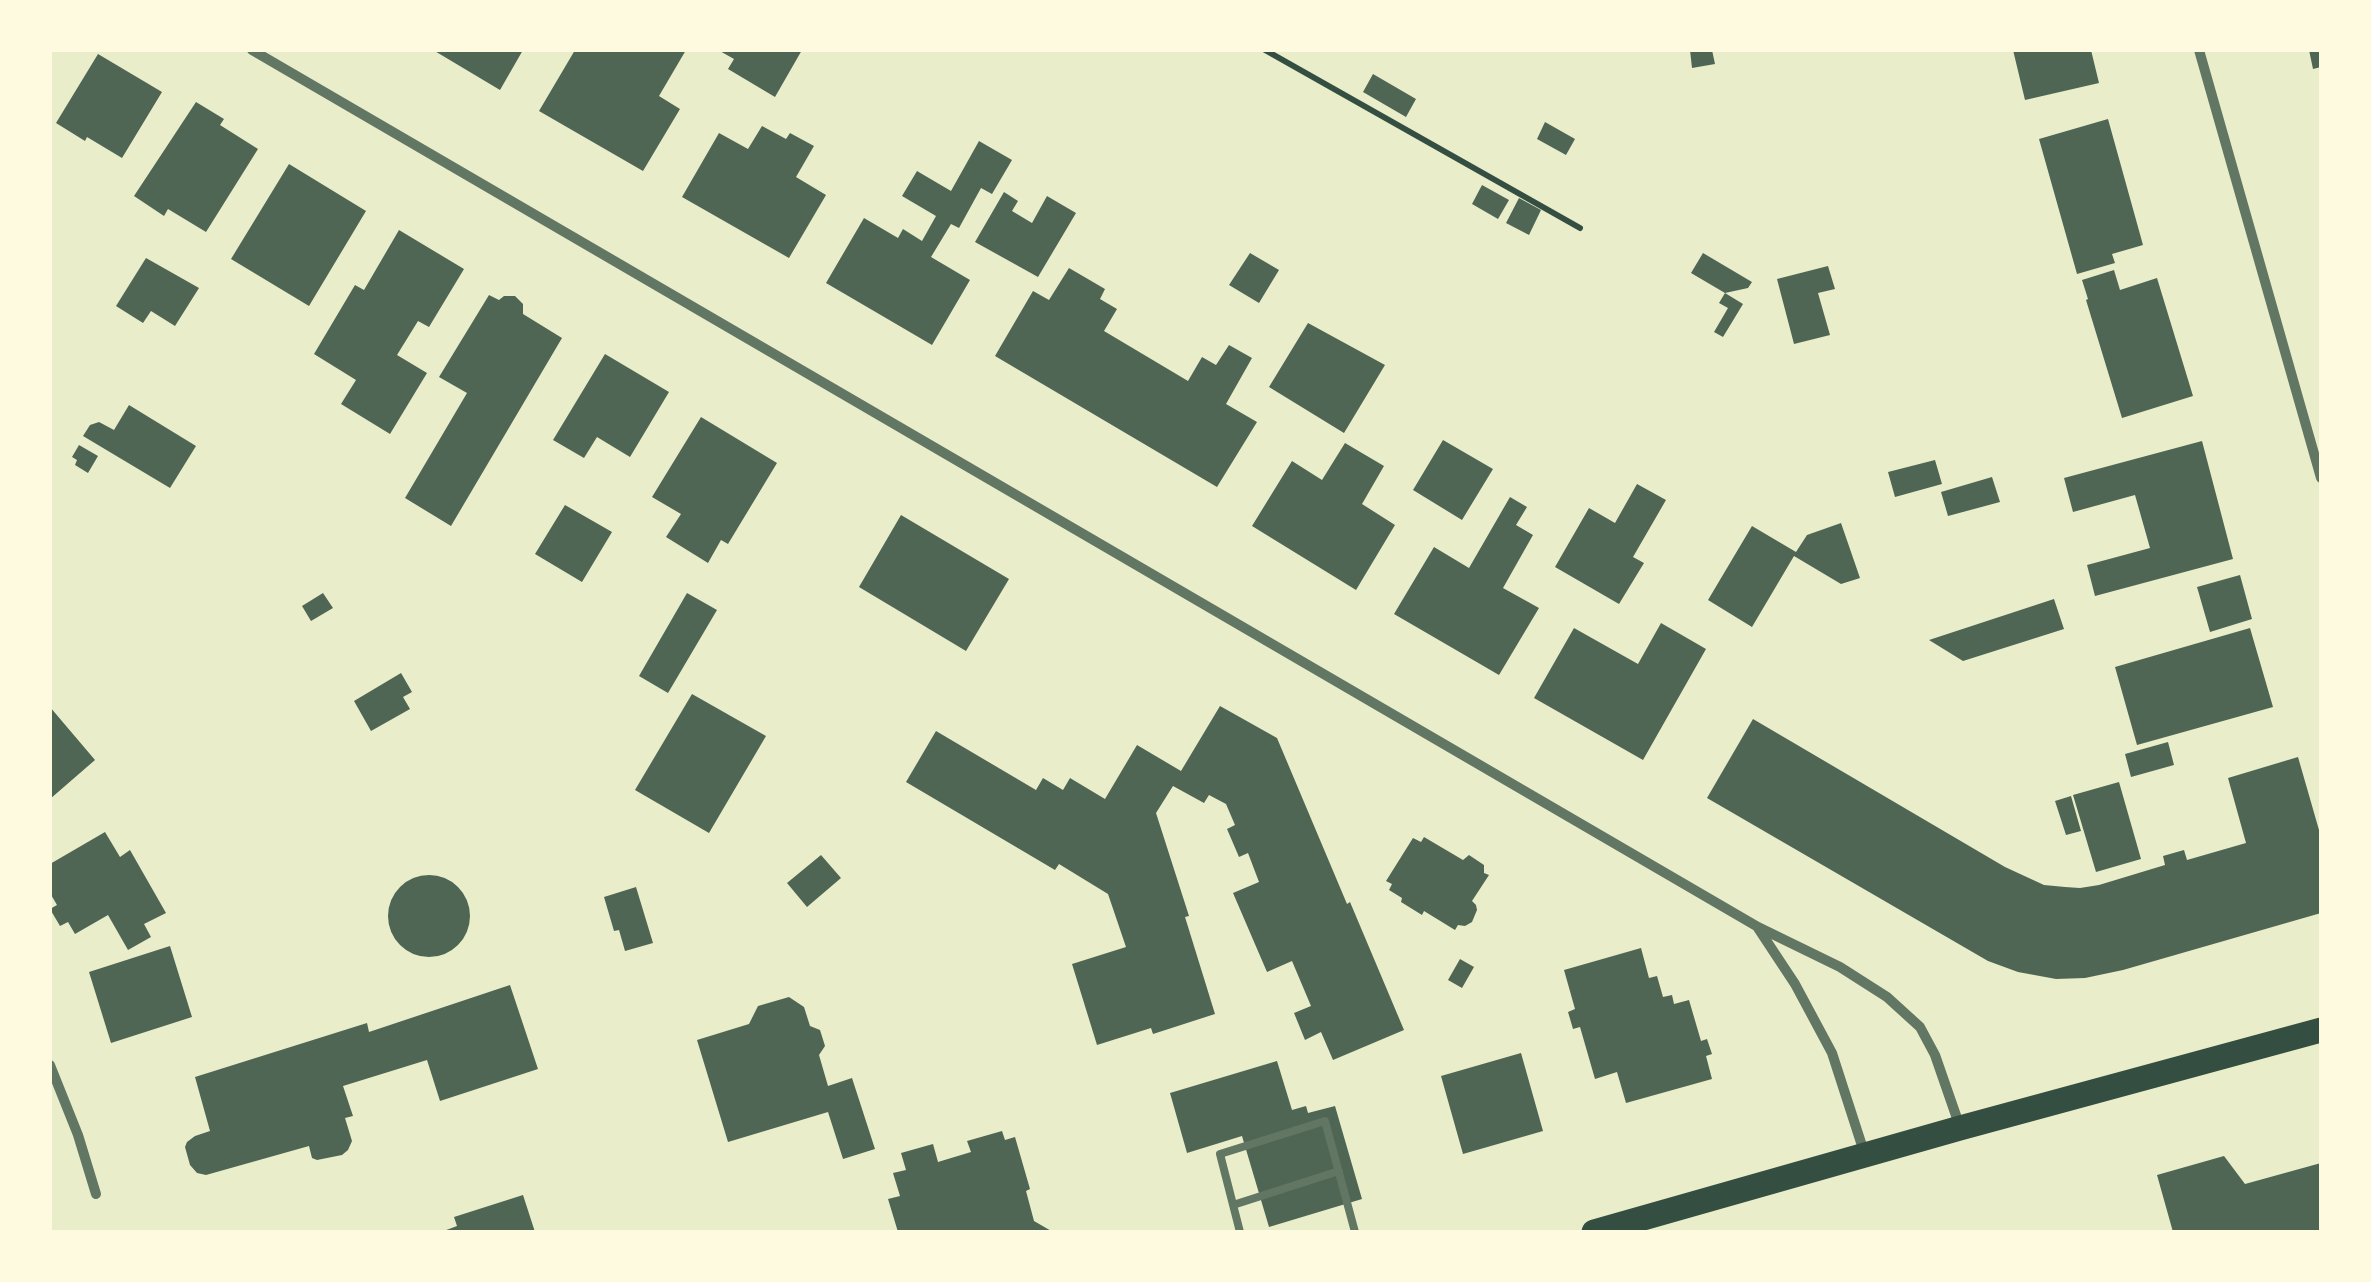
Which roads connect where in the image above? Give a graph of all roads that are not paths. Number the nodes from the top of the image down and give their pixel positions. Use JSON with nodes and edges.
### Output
{"nodes":[{"id":1,"x":252,"y":50,"type":"edge"},
{"id":2,"x":2199,"y":50,"type":"edge"},
{"id":3,"x":2321,"y":478,"type":"edge"},
{"id":4,"x":1758,"y":927,"type":"junction"},
{"id":5,"x":2321,"y":1030,"type":"edge"},
{"id":6,"x":50,"y":1065,"type":"edge"},
{"id":7,"x":1960,"y":1128,"type":"junction"},
{"id":8,"x":1865,"y":1154,"type":"junction"},
{"id":9,"x":1339,"y":1171,"type":"junction"},
{"id":10,"x":96,"y":1194,"type":"dead end"},
{"id":11,"x":1233,"y":1205,"type":"junction"},
{"id":12,"x":1240,"y":1232,"type":"edge"},
{"id":13,"x":1355,"y":1232,"type":"edge"},
{"id":14,"x":1594,"y":1232,"type":"edge"}],
"edges":[{"from":1,"to":4,"type":"street"},
{"from":2,"to":3,"type":"street"},
{"from":4,"to":7,"type":"street"},
{"from":4,"to":8,"type":"street"},
{"from":5,"to":7,"type":"main road"},
{"from":6,"to":10,"type":"street"},
{"from":7,"to":8,"type":"main road"},
{"from":8,"to":14,"type":"main road"},
{"from":9,"to":11,"type":"lane"},
{"from":9,"to":11,"type":"lane"},
{"from":9,"to":13,"type":"lane"},
{"from":11,"to":12,"type":"lane"}]}
